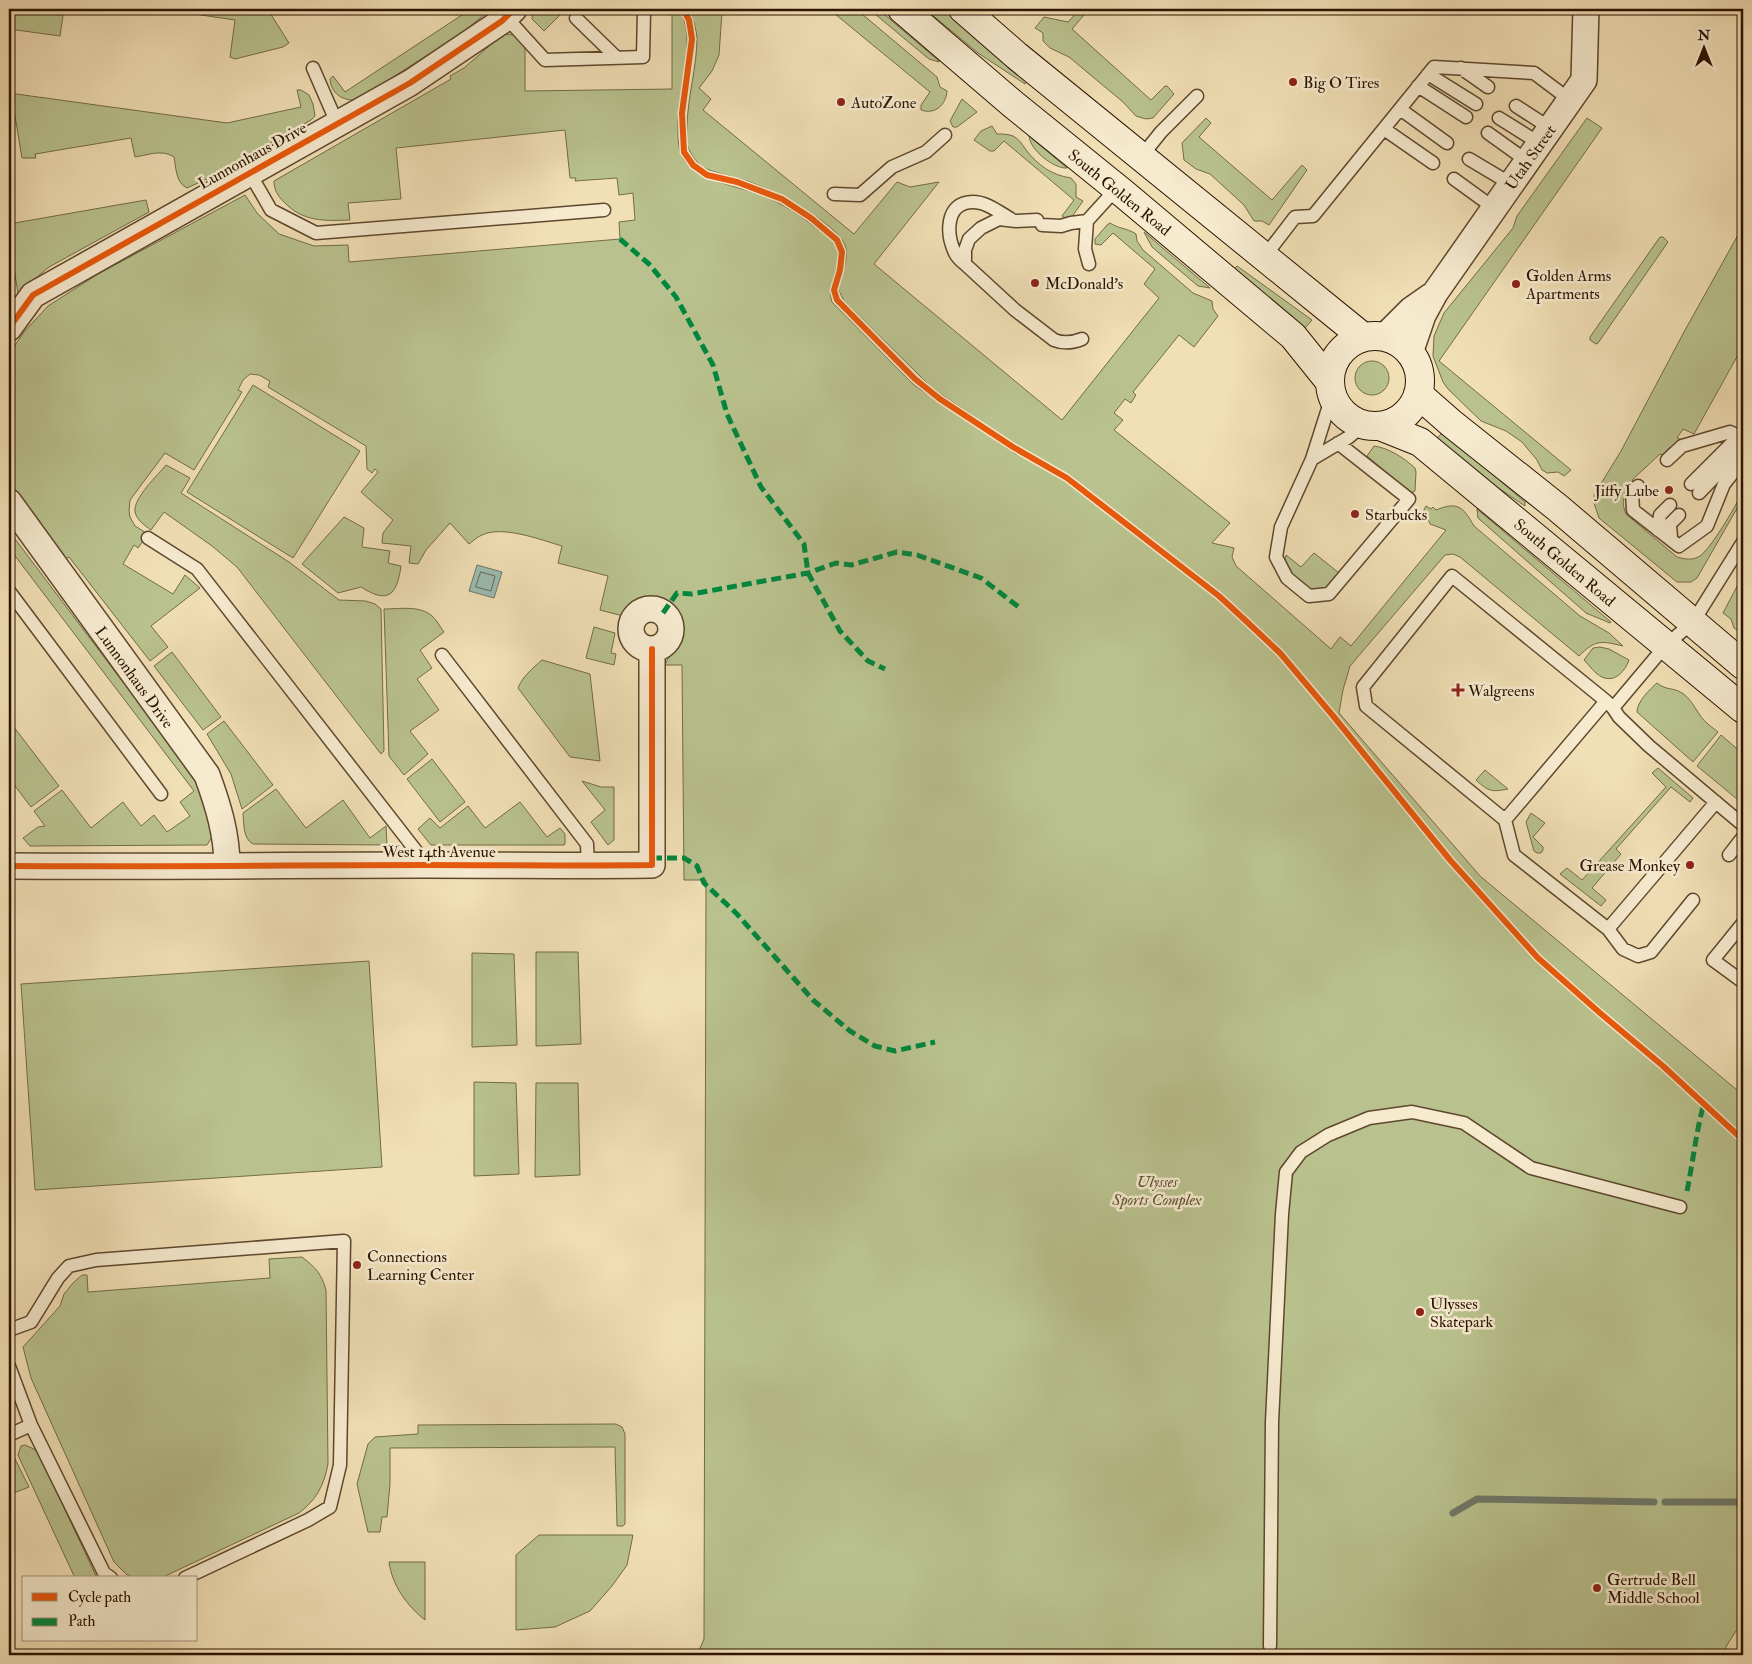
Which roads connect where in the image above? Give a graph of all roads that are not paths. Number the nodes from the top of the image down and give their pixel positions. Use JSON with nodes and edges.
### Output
{"nodes":[{"id":1,"x":641,"y":9,"type":"edge"},
{"id":2,"x":902,"y":9,"type":"edge"},
{"id":3,"x":963,"y":9,"type":"edge"},
{"id":4,"x":1586,"y":9,"type":"edge"},
{"id":5,"x":510,"y":13,"type":"edge"},
{"id":6,"x":576,"y":18,"type":"dead end"},
{"id":7,"x":617,"y":58,"type":"junction"},
{"id":8,"x":313,"y":68,"type":"dead end"},
{"id":9,"x":1461,"y":68,"type":"junction"},
{"id":10,"x":1428,"y":74,"type":"junction"},
{"id":11,"x":1418,"y":86,"type":"junction"},
{"id":12,"x":1488,"y":87,"type":"dead end"},
{"id":13,"x":1196,"y":96,"type":"dead end"},
{"id":14,"x":1570,"y":100,"type":"junction"},
{"id":15,"x":1476,"y":104,"type":"dead end"},
{"id":16,"x":1516,"y":106,"type":"dead end"},
{"id":17,"x":1400,"y":109,"type":"junction"},
{"id":18,"x":1466,"y":117,"type":"dead end"},
{"id":19,"x":1498,"y":118,"type":"dead end"},
{"id":20,"x":338,"y":123,"type":"junction"},
{"id":21,"x":1384,"y":129,"type":"junction"},
{"id":22,"x":1488,"y":132,"type":"dead end"},
{"id":23,"x":945,"y":135,"type":"dead end"},
{"id":24,"x":1447,"y":143,"type":"dead end"},
{"id":25,"x":1539,"y":144,"type":"junction"},
{"id":26,"x":1141,"y":157,"type":"junction"},
{"id":27,"x":1469,"y":159,"type":"dead end"},
{"id":28,"x":1433,"y":163,"type":"dead end"},
{"id":29,"x":249,"y":172,"type":"junction"},
{"id":30,"x":1454,"y":180,"type":"dead end"},
{"id":31,"x":1511,"y":184,"type":"junction"},
{"id":32,"x":1117,"y":188,"type":"junction"},
{"id":33,"x":834,"y":194,"type":"dead end"},
{"id":34,"x":1494,"y":208,"type":"junction"},
{"id":35,"x":604,"y":210,"type":"dead end"},
{"id":36,"x":1016,"y":221,"type":"junction"},
{"id":37,"x":1088,"y":221,"type":"junction"},
{"id":38,"x":1265,"y":256,"type":"junction"},
{"id":39,"x":965,"y":264,"type":"junction"},
{"id":40,"x":1089,"y":264,"type":"dead end"},
{"id":41,"x":1435,"y":293,"type":"junction"},
{"id":42,"x":9,"y":328,"type":"edge"},
{"id":43,"x":1374,"y":337,"type":"junction"},
{"id":44,"x":1082,"y":339,"type":"dead end"},
{"id":45,"x":1410,"y":352,"type":"junction"},
{"id":46,"x":1331,"y":389,"type":"junction"},
{"id":47,"x":1418,"y":394,"type":"junction"},
{"id":48,"x":1371,"y":425,"type":"junction"},
{"id":49,"x":1739,"y":438,"type":"edge"},
{"id":50,"x":1338,"y":443,"type":"junction"},
{"id":51,"x":1312,"y":459,"type":"junction"},
{"id":52,"x":1667,"y":460,"type":"dead end"},
{"id":53,"x":1743,"y":460,"type":"edge"},
{"id":54,"x":1638,"y":486,"type":"dead end"},
{"id":55,"x":1695,"y":489,"type":"dead end"},
{"id":56,"x":10,"y":505,"type":"edge"},
{"id":57,"x":1658,"y":530,"type":"junction"},
{"id":58,"x":148,"y":538,"type":"dead end"},
{"id":59,"x":1671,"y":538,"type":"junction"},
{"id":60,"x":1743,"y":542,"type":"edge"},
{"id":61,"x":9,"y":591,"type":"edge"},
{"id":62,"x":1694,"y":622,"type":"junction"},
{"id":63,"x":1666,"y":645,"type":"junction"},
{"id":64,"x":652,"y":648,"type":"dead end"},
{"id":65,"x":442,"y":655,"type":"dead end"},
{"id":66,"x":1743,"y":665,"type":"edge"},
{"id":67,"x":1610,"y":704,"type":"junction"},
{"id":68,"x":1743,"y":709,"type":"edge"},
{"id":69,"x":161,"y":794,"type":"dead end"},
{"id":70,"x":1716,"y":802,"type":"junction"},
{"id":71,"x":1505,"y":820,"type":"junction"},
{"id":72,"x":1743,"y":824,"type":"edge"},
{"id":73,"x":1743,"y":837,"type":"edge"},
{"id":74,"x":1729,"y":855,"type":"dead end"},
{"id":75,"x":427,"y":865,"type":"junction"},
{"id":76,"x":9,"y":866,"type":"edge"},
{"id":77,"x":227,"y":866,"type":"junction"},
{"id":78,"x":588,"y":866,"type":"junction"},
{"id":79,"x":1693,"y":900,"type":"dead end"},
{"id":80,"x":1743,"y":923,"type":"edge"},
{"id":81,"x":1608,"y":929,"type":"junction"},
{"id":82,"x":1743,"y":982,"type":"edge"},
{"id":83,"x":1680,"y":1207,"type":"dead end"},
{"id":84,"x":9,"y":1330,"type":"edge"},
{"id":85,"x":9,"y":1366,"type":"edge"},
{"id":86,"x":31,"y":1425,"type":"junction"},
{"id":87,"x":9,"y":1435,"type":"edge"},
{"id":88,"x":108,"y":1576,"type":"edge"},
{"id":89,"x":189,"y":1576,"type":"edge"},
{"id":90,"x":1270,"y":1646,"type":"dead end"}],
"edges":[{"from":1,"to":7,"type":"lane"},
{"from":2,"to":32,"type":"main road","name":"South Golden Road"},
{"from":3,"to":26,"type":"main road"},
{"from":4,"to":14,"type":"street","name":"Utah Street"},
{"from":5,"to":7,"type":"lane"},
{"from":5,"to":20,"type":"street","name":"Lunnonhaus Drive"},
{"from":6,"to":7,"type":"lane"},
{"from":8,"to":20,"type":"lane"},
{"from":9,"to":10,"type":"lane"},
{"from":9,"to":12,"type":"lane"},
{"from":9,"to":14,"type":"lane"},
{"from":10,"to":11,"type":"lane"},
{"from":10,"to":15,"type":"lane"},
{"from":11,"to":17,"type":"lane"},
{"from":11,"to":18,"type":"lane"},
{"from":13,"to":26,"type":"lane"},
{"from":14,"to":25,"type":"street","name":"Utah Street"},
{"from":16,"to":25,"type":"lane"},
{"from":17,"to":21,"type":"lane"},
{"from":17,"to":24,"type":"lane"},
{"from":19,"to":25,"type":"lane"},
{"from":20,"to":29,"type":"street","name":"Lunnonhaus Drive"},
{"from":21,"to":28,"type":"lane"},
{"from":21,"to":38,"type":"lane"},
{"from":22,"to":25,"type":"lane"},
{"from":23,"to":33,"type":"lane"},
{"from":25,"to":31,"type":"street","name":"Utah Street"},
{"from":26,"to":38,"type":"main road"},
{"from":27,"to":31,"type":"lane"},
{"from":29,"to":35,"type":"lane"},
{"from":29,"to":42,"type":"street","name":"Lunnonhaus Drive"},
{"from":30,"to":34,"type":"lane"},
{"from":31,"to":34,"type":"street","name":"Utah Street"},
{"from":32,"to":37,"type":"lane"},
{"from":32,"to":46,"type":"main road","name":"South Golden Road"},
{"from":34,"to":41,"type":"street","name":"Utah Street"},
{"from":36,"to":37,"type":"lane"},
{"from":36,"to":39,"type":"lane"},
{"from":36,"to":39,"type":"lane"},
{"from":37,"to":40,"type":"lane"},
{"from":38,"to":43,"type":"main road"},
{"from":39,"to":44,"type":"lane"},
{"from":41,"to":43,"type":"street","name":"Utah Street"},
{"from":41,"to":45,"type":"street","name":"Utah Street"},
{"from":43,"to":45,"type":"main road"},
{"from":43,"to":46,"type":"main road"},
{"from":45,"to":47,"type":"main road"},
{"from":46,"to":48,"type":"main road"},
{"from":46,"to":51,"type":"lane"},
{"from":47,"to":48,"type":"main road"},
{"from":47,"to":62,"type":"main road"},
{"from":48,"to":50,"type":"lane"},
{"from":48,"to":63,"type":"main road","name":"South Golden Road"},
{"from":49,"to":52,"type":"lane"},
{"from":49,"to":55,"type":"lane"},
{"from":50,"to":51,"type":"lane"},
{"from":50,"to":51,"type":"lane"},
{"from":53,"to":59,"type":"lane"},
{"from":54,"to":57,"type":"lane"},
{"from":56,"to":77,"type":"street","name":"Lunnonhaus Drive"},
{"from":57,"to":59,"type":"lane"},
{"from":57,"to":59,"type":"lane"},
{"from":58,"to":75,"type":"lane"},
{"from":60,"to":62,"type":"lane"},
{"from":61,"to":69,"type":"lane"},
{"from":62,"to":63,"type":"lane"},
{"from":62,"to":66,"type":"main road"},
{"from":63,"to":67,"type":"lane"},
{"from":63,"to":68,"type":"main road","name":"South Golden Road"},
{"from":64,"to":78,"type":"street","name":"West 14th Avenue"},
{"from":65,"to":78,"type":"lane"},
{"from":67,"to":70,"type":"lane"},
{"from":67,"to":71,"type":"lane"},
{"from":67,"to":71,"type":"lane"},
{"from":70,"to":72,"type":"lane"},
{"from":70,"to":81,"type":"lane"},
{"from":71,"to":81,"type":"lane"},
{"from":73,"to":74,"type":"lane"},
{"from":75,"to":77,"type":"street","name":"West 14th Avenue"},
{"from":75,"to":78,"type":"street","name":"West 14th Avenue"},
{"from":76,"to":77,"type":"street","name":"West 14th Avenue"},
{"from":79,"to":81,"type":"lane"},
{"from":80,"to":82,"type":"lane"},
{"from":83,"to":90,"type":"lane"},
{"from":84,"to":89,"type":"lane"},
{"from":85,"to":86,"type":"lane"},
{"from":86,"to":87,"type":"lane"},
{"from":86,"to":88,"type":"lane"}]}
